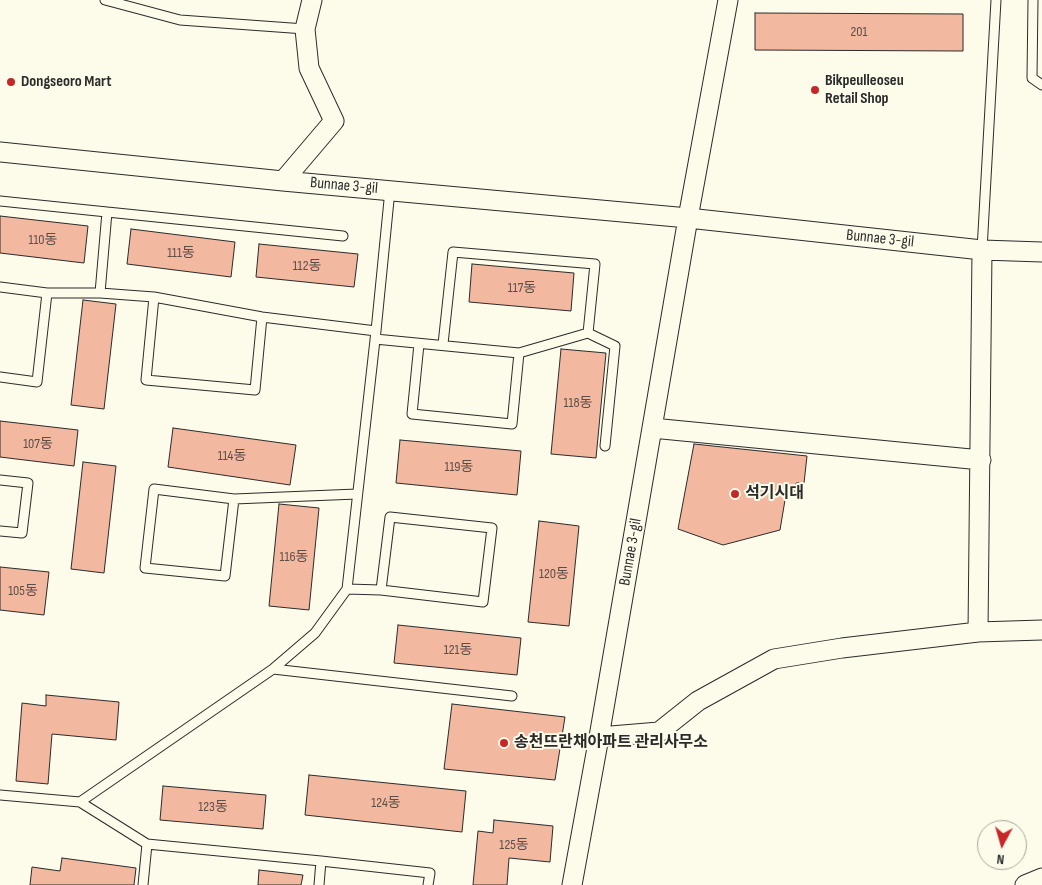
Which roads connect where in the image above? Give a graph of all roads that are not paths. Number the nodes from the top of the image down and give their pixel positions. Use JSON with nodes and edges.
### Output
{"nodes":[{"id":1,"x":105,"y":0,"type":"edge"},
{"id":2,"x":312,"y":0,"type":"edge"},
{"id":3,"x":728,"y":0,"type":"edge"},
{"id":4,"x":996,"y":0,"type":"edge"},
{"id":5,"x":1033,"y":0,"type":"edge"},
{"id":6,"x":304,"y":29,"type":"junction"},
{"id":7,"x":1042,"y":85,"type":"edge"},
{"id":8,"x":0,"y":152,"type":"edge"},
{"id":9,"x":283,"y":181,"type":"junction"},
{"id":10,"x":390,"y":190,"type":"junction"},
{"id":11,"x":0,"y":201,"type":"edge"},
{"id":12,"x":107,"y":212,"type":"junction"},
{"id":13,"x":688,"y":218,"type":"junction"},
{"id":14,"x":343,"y":236,"type":"dead end"},
{"id":15,"x":982,"y":250,"type":"junction"},
{"id":16,"x":1042,"y":252,"type":"edge"},
{"id":17,"x":0,"y":287,"type":"edge"},
{"id":18,"x":47,"y":293,"type":"junction"},
{"id":19,"x":100,"y":293,"type":"junction"},
{"id":20,"x":154,"y":297,"type":"junction"},
{"id":21,"x":262,"y":317,"type":"junction"},
{"id":22,"x":588,"y":333,"type":"junction"},
{"id":23,"x":375,"y":335,"type":"junction"},
{"id":24,"x":419,"y":344,"type":"junction"},
{"id":25,"x":443,"y":344,"type":"junction"},
{"id":26,"x":519,"y":353,"type":"junction"},
{"id":27,"x":0,"y":378,"type":"edge"},
{"id":28,"x":652,"y":428,"type":"junction"},
{"id":29,"x":605,"y":446,"type":"dead end"},
{"id":30,"x":980,"y":460,"type":"junction"},
{"id":31,"x":0,"y":480,"type":"edge"},
{"id":32,"x":358,"y":494,"type":"junction"},
{"id":33,"x":234,"y":499,"type":"junction"},
{"id":34,"x":0,"y":531,"type":"edge"},
{"id":35,"x":347,"y":589,"type":"junction"},
{"id":36,"x":380,"y":590,"type":"junction"},
{"id":37,"x":1042,"y":630,"type":"edge"},
{"id":38,"x":978,"y":632,"type":"junction"},
{"id":39,"x":273,"y":670,"type":"junction"},
{"id":40,"x":512,"y":696,"type":"dead end"},
{"id":41,"x":599,"y":737,"type":"junction"},
{"id":42,"x":0,"y":795,"type":"edge"},
{"id":43,"x":80,"y":802,"type":"junction"},
{"id":44,"x":147,"y":844,"type":"junction"},
{"id":45,"x":321,"y":861,"type":"junction"},
{"id":46,"x":1042,"y":878,"type":"edge"},
{"id":47,"x":143,"y":885,"type":"edge"},
{"id":48,"x":319,"y":885,"type":"edge"},
{"id":49,"x":428,"y":885,"type":"edge"},
{"id":50,"x":572,"y":885,"type":"edge"},
{"id":51,"x":1025,"y":885,"type":"edge"}],
"edges":[{"from":1,"to":6,"type":"lane"},
{"from":2,"to":6,"type":"street"},
{"from":3,"to":13,"type":"street"},
{"from":4,"to":15,"type":"lane"},
{"from":5,"to":7,"type":"lane"},
{"from":6,"to":9,"type":"street"},
{"from":8,"to":9,"type":"street","name":"Bunnae 3-gil"},
{"from":9,"to":10,"type":"street","name":"Bunnae 3-gil"},
{"from":10,"to":13,"type":"street","name":"Bunnae 3-gil"},
{"from":10,"to":23,"type":"lane"},
{"from":11,"to":12,"type":"lane"},
{"from":12,"to":14,"type":"lane"},
{"from":12,"to":19,"type":"lane"},
{"from":13,"to":15,"type":"street","name":"Bunnae 3-gil"},
{"from":13,"to":28,"type":"street","name":"Bunnae 3-gil"},
{"from":15,"to":16,"type":"street","name":"Bunnae 3-gil"},
{"from":15,"to":30,"type":"street"},
{"from":17,"to":18,"type":"lane"},
{"from":18,"to":19,"type":"lane"},
{"from":18,"to":27,"type":"lane"},
{"from":19,"to":20,"type":"lane"},
{"from":20,"to":21,"type":"lane"},
{"from":20,"to":21,"type":"lane"},
{"from":21,"to":23,"type":"lane"},
{"from":22,"to":25,"type":"lane"},
{"from":22,"to":26,"type":"lane"},
{"from":22,"to":29,"type":"lane"},
{"from":23,"to":24,"type":"lane"},
{"from":23,"to":32,"type":"lane"},
{"from":24,"to":25,"type":"lane"},
{"from":24,"to":26,"type":"lane"},
{"from":25,"to":26,"type":"lane"},
{"from":28,"to":30,"type":"street"},
{"from":28,"to":41,"type":"street","name":"Bunnae 3-gil"},
{"from":30,"to":38,"type":"street"},
{"from":31,"to":34,"type":"lane"},
{"from":32,"to":33,"type":"lane"},
{"from":32,"to":35,"type":"lane"},
{"from":33,"to":33,"type":"lane"},
{"from":35,"to":36,"type":"lane"},
{"from":35,"to":39,"type":"lane"},
{"from":36,"to":36,"type":"lane"},
{"from":37,"to":38,"type":"street"},
{"from":38,"to":41,"type":"street"},
{"from":39,"to":40,"type":"lane"},
{"from":39,"to":43,"type":"lane"},
{"from":41,"to":50,"type":"street","name":"Bunnae 3-gil"},
{"from":42,"to":43,"type":"lane"},
{"from":43,"to":44,"type":"lane"},
{"from":44,"to":45,"type":"lane"},
{"from":44,"to":47,"type":"lane"},
{"from":45,"to":48,"type":"lane"},
{"from":45,"to":49,"type":"lane"},
{"from":46,"to":51,"type":"street"}]}
